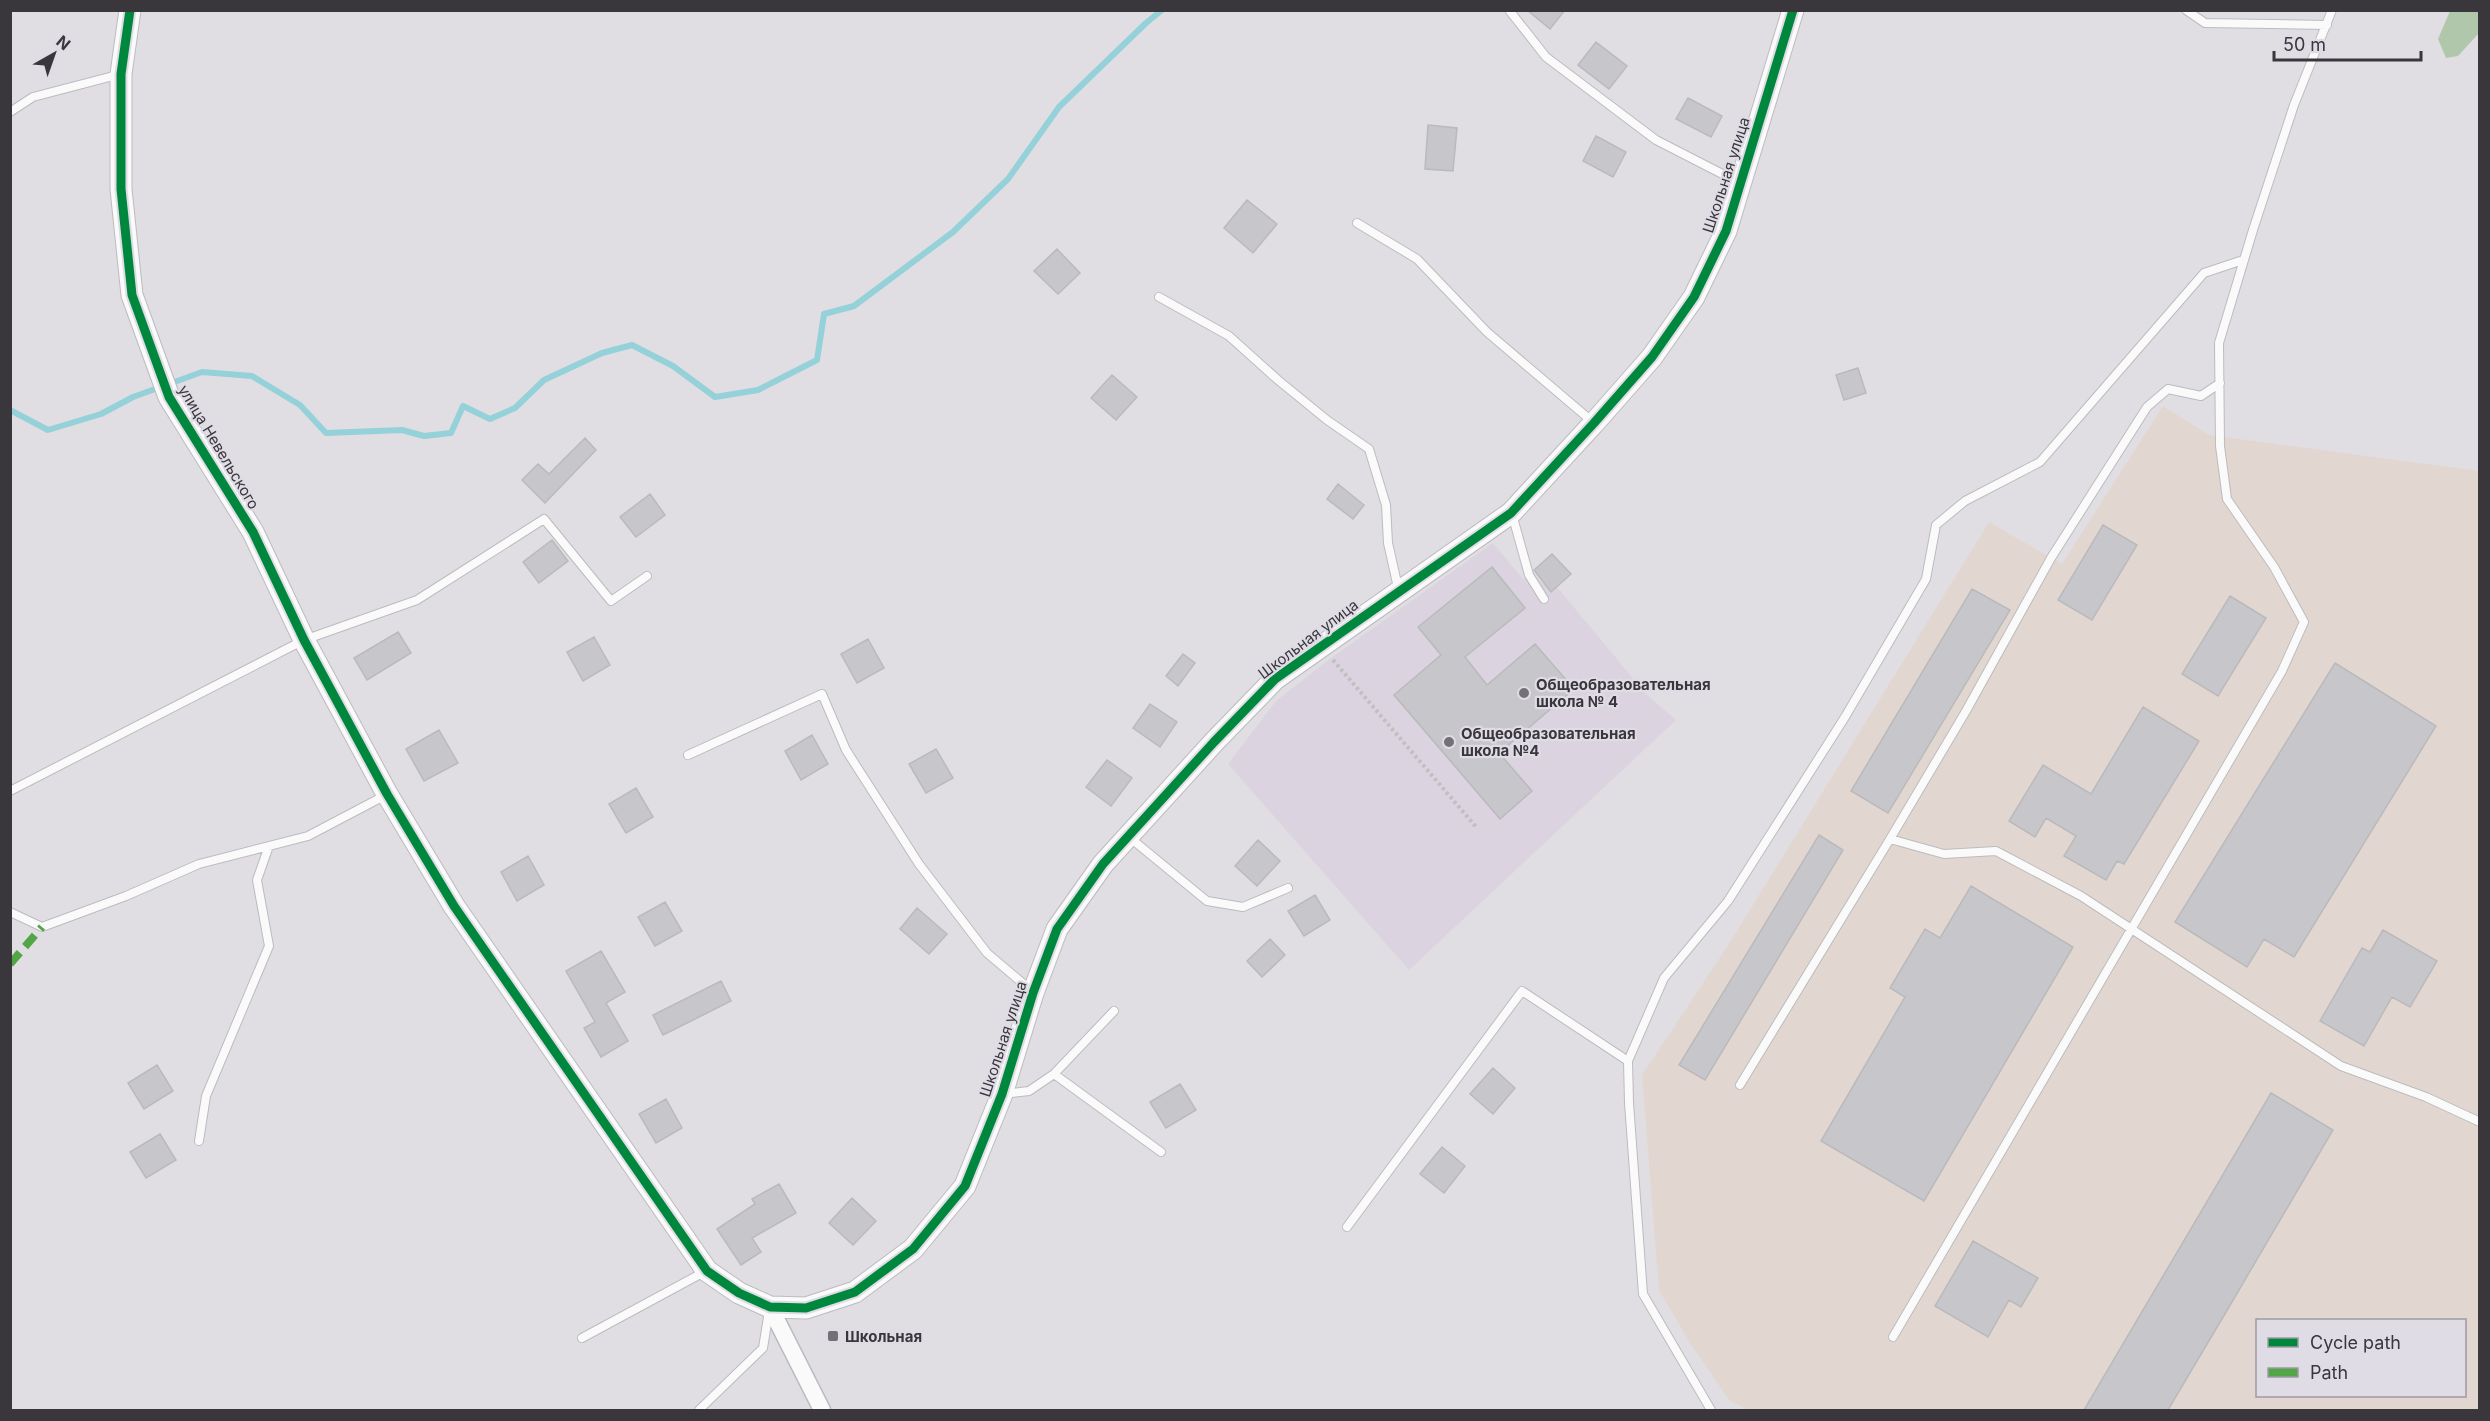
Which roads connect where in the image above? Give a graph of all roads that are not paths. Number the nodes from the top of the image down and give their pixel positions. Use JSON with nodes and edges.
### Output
{"nodes":[{"id":1,"x":129,"y":10,"type":"edge"},
{"id":2,"x":1509,"y":10,"type":"edge"},
{"id":3,"x":1794,"y":10,"type":"edge"},
{"id":4,"x":2186,"y":10,"type":"edge"},
{"id":5,"x":2332,"y":10,"type":"edge"},
{"id":6,"x":2327,"y":25,"type":"junction"},
{"id":7,"x":121,"y":74,"type":"junction"},
{"id":8,"x":10,"y":112,"type":"edge"},
{"id":9,"x":1741,"y":184,"type":"junction"},
{"id":10,"x":1357,"y":223,"type":"dead end"},
{"id":11,"x":2243,"y":260,"type":"junction"},
{"id":12,"x":1159,"y":297,"type":"dead end"},
{"id":13,"x":2220,"y":383,"type":"junction"},
{"id":14,"x":1594,"y":423,"type":"junction"},
{"id":15,"x":1511,"y":513,"type":"junction"},
{"id":16,"x":647,"y":576,"type":"dead end"},
{"id":17,"x":1399,"y":592,"type":"junction"},
{"id":18,"x":1544,"y":599,"type":"dead end"},
{"id":19,"x":304,"y":640,"type":"junction"},
{"id":20,"x":688,"y":755,"type":"dead end"},
{"id":21,"x":10,"y":791,"type":"edge"},
{"id":22,"x":387,"y":794,"type":"junction"},
{"id":23,"x":1128,"y":836,"type":"junction"},
{"id":24,"x":1890,"y":839,"type":"junction"},
{"id":25,"x":269,"y":846,"type":"junction"},
{"id":26,"x":1288,"y":888,"type":"dead end"},
{"id":27,"x":10,"y":912,"type":"edge"},
{"id":28,"x":2133,"y":928,"type":"junction"},
{"id":29,"x":1033,"y":993,"type":"junction"},
{"id":30,"x":1114,"y":1011,"type":"dead end"},
{"id":31,"x":1628,"y":1060,"type":"junction"},
{"id":32,"x":1054,"y":1074,"type":"junction"},
{"id":33,"x":1740,"y":1085,"type":"dead end"},
{"id":34,"x":1002,"y":1094,"type":"junction"},
{"id":35,"x":2480,"y":1122,"type":"edge"},
{"id":36,"x":199,"y":1141,"type":"dead end"},
{"id":37,"x":1161,"y":1152,"type":"dead end"},
{"id":38,"x":1347,"y":1227,"type":"dead end"},
{"id":39,"x":707,"y":1271,"type":"junction"},
{"id":40,"x":770,"y":1307,"type":"junction"},
{"id":41,"x":1893,"y":1337,"type":"dead end"},
{"id":42,"x":582,"y":1338,"type":"dead end"},
{"id":43,"x":699,"y":1410,"type":"edge"},
{"id":44,"x":822,"y":1410,"type":"edge"},
{"id":45,"x":1711,"y":1410,"type":"edge"}],
"edges":[{"from":1,"to":7,"type":"street","name":"улица Невельского"},
{"from":2,"to":9,"type":"lane"},
{"from":3,"to":9,"type":"street","name":"Школьная улица"},
{"from":4,"to":6,"type":"lane"},
{"from":5,"to":6,"type":"lane"},
{"from":6,"to":11,"type":"lane"},
{"from":7,"to":8,"type":"lane"},
{"from":7,"to":19,"type":"street","name":"улица Невельского"},
{"from":9,"to":14,"type":"street","name":"Школьная улица"},
{"from":10,"to":14,"type":"lane"},
{"from":11,"to":13,"type":"lane"},
{"from":11,"to":31,"type":"lane"},
{"from":12,"to":17,"type":"lane"},
{"from":13,"to":24,"type":"lane"},
{"from":13,"to":28,"type":"lane"},
{"from":14,"to":15,"type":"street","name":"Школьная улица"},
{"from":15,"to":17,"type":"street","name":"Школьная улица"},
{"from":15,"to":18,"type":"lane"},
{"from":16,"to":19,"type":"lane"},
{"from":17,"to":23,"type":"street","name":"Школьная улица"},
{"from":19,"to":21,"type":"lane"},
{"from":19,"to":22,"type":"street","name":"улица Невельского"},
{"from":20,"to":29,"type":"lane"},
{"from":22,"to":25,"type":"lane"},
{"from":22,"to":39,"type":"street","name":"улица Невельского"},
{"from":23,"to":26,"type":"lane"},
{"from":23,"to":29,"type":"street","name":"Школьная улица"},
{"from":24,"to":28,"type":"lane"},
{"from":24,"to":33,"type":"lane"},
{"from":25,"to":27,"type":"lane"},
{"from":25,"to":36,"type":"lane"},
{"from":28,"to":35,"type":"lane"},
{"from":28,"to":41,"type":"lane"},
{"from":29,"to":34,"type":"street","name":"Школьная улица"},
{"from":30,"to":32,"type":"lane"},
{"from":31,"to":38,"type":"lane"},
{"from":31,"to":45,"type":"lane"},
{"from":32,"to":34,"type":"lane"},
{"from":32,"to":37,"type":"lane"},
{"from":34,"to":40,"type":"street","name":"Школьная улица"},
{"from":39,"to":40,"type":"street"},
{"from":39,"to":42,"type":"lane"},
{"from":40,"to":43,"type":"lane"},
{"from":40,"to":44,"type":"street"}]}
